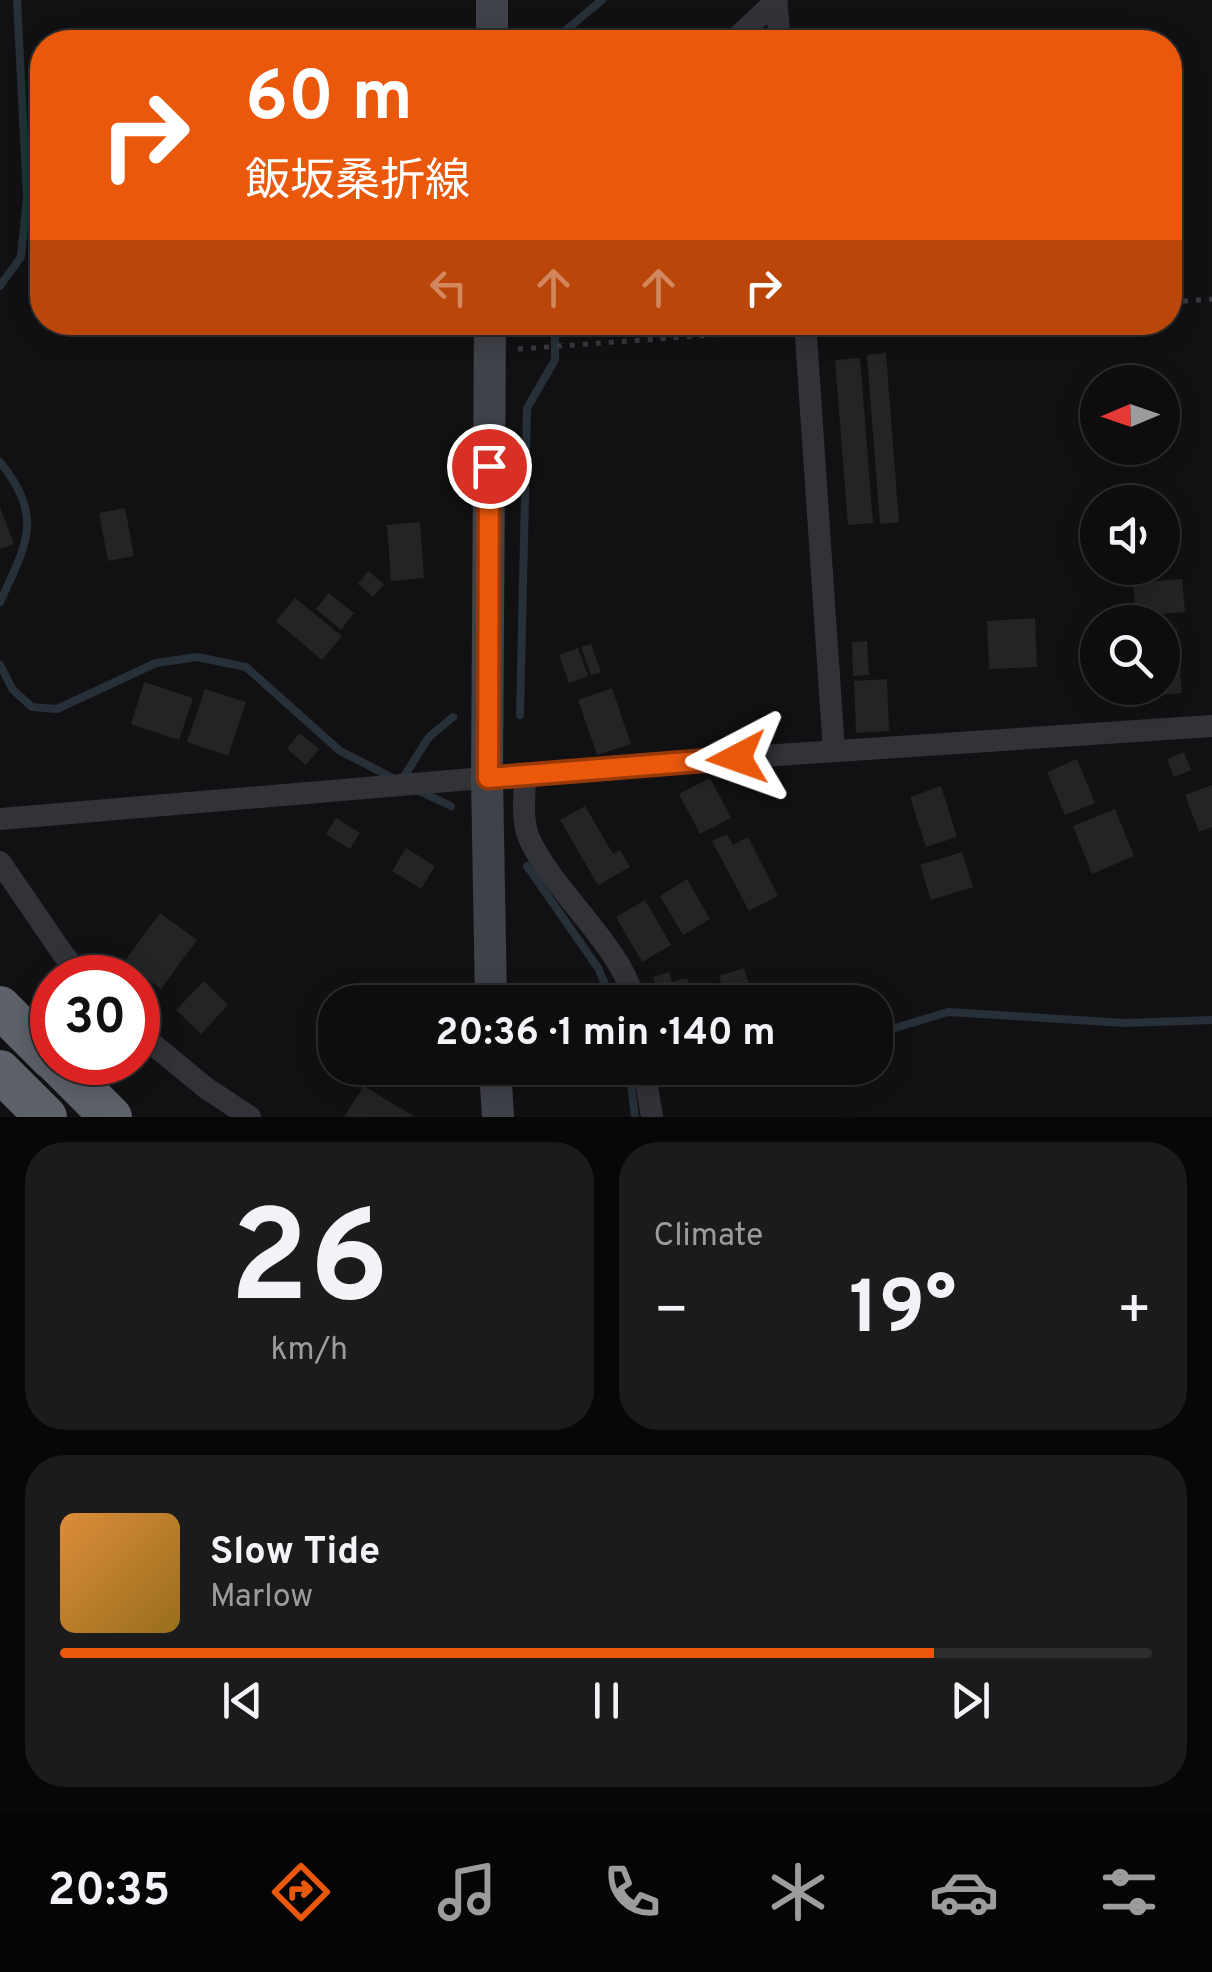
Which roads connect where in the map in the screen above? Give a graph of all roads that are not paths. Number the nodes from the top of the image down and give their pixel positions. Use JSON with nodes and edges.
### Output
{"nodes":[{"id":1,"x":492,"y":0,"type":"edge"},
{"id":2,"x":776,"y":0,"type":"edge"},
{"id":3,"x":492,"y":30,"type":"edge"},
{"id":4,"x":745,"y":30,"type":"edge"},
{"id":5,"x":779,"y":30,"type":"edge"},
{"id":6,"x":806,"y":335,"type":"edge"},
{"id":7,"x":490,"y":336,"type":"edge"},
{"id":8,"x":1212,"y":726,"type":"edge"},
{"id":9,"x":834,"y":750,"type":"junction"},
{"id":10,"x":525,"y":775,"type":"junction"},
{"id":11,"x":488,"y":778,"type":"junction"},
{"id":12,"x":0,"y":819,"type":"edge"},
{"id":13,"x":0,"y":862,"type":"edge"},
{"id":14,"x":64,"y":955,"type":"edge"},
{"id":15,"x":491,"y":985,"type":"edge"},
{"id":16,"x":628,"y":985,"type":"edge"},
{"id":17,"x":0,"y":1008,"type":"edge"},
{"id":18,"x":30,"y":1037,"type":"edge"},
{"id":19,"x":160,"y":1050,"type":"edge"},
{"id":20,"x":0,"y":1070,"type":"edge"},
{"id":21,"x":78,"y":1085,"type":"edge"},
{"id":22,"x":496,"y":1085,"type":"edge"},
{"id":23,"x":647,"y":1085,"type":"edge"},
{"id":24,"x":46,"y":1117,"type":"edge"},
{"id":25,"x":111,"y":1117,"type":"edge"},
{"id":26,"x":250,"y":1117,"type":"edge"},
{"id":27,"x":498,"y":1117,"type":"edge"},
{"id":28,"x":652,"y":1117,"type":"edge"}],
"edges":[{"from":1,"to":3,"type":"main road"},
{"from":2,"to":4,"type":"street"},
{"from":2,"to":5,"type":"street"},
{"from":6,"to":9,"type":"street"},
{"from":7,"to":11,"type":"main road"},
{"from":8,"to":9,"type":"street"},
{"from":9,"to":10,"type":"street"},
{"from":10,"to":11,"type":"street"},
{"from":10,"to":16,"type":"street"},
{"from":11,"to":12,"type":"street"},
{"from":11,"to":15,"type":"main road"},
{"from":13,"to":14,"type":"street"},
{"from":17,"to":18,"type":"highway"},
{"from":19,"to":26,"type":"street"},
{"from":20,"to":24,"type":"highway"},
{"from":21,"to":25,"type":"highway"},
{"from":22,"to":27,"type":"main road"},
{"from":23,"to":28,"type":"street"}]}
